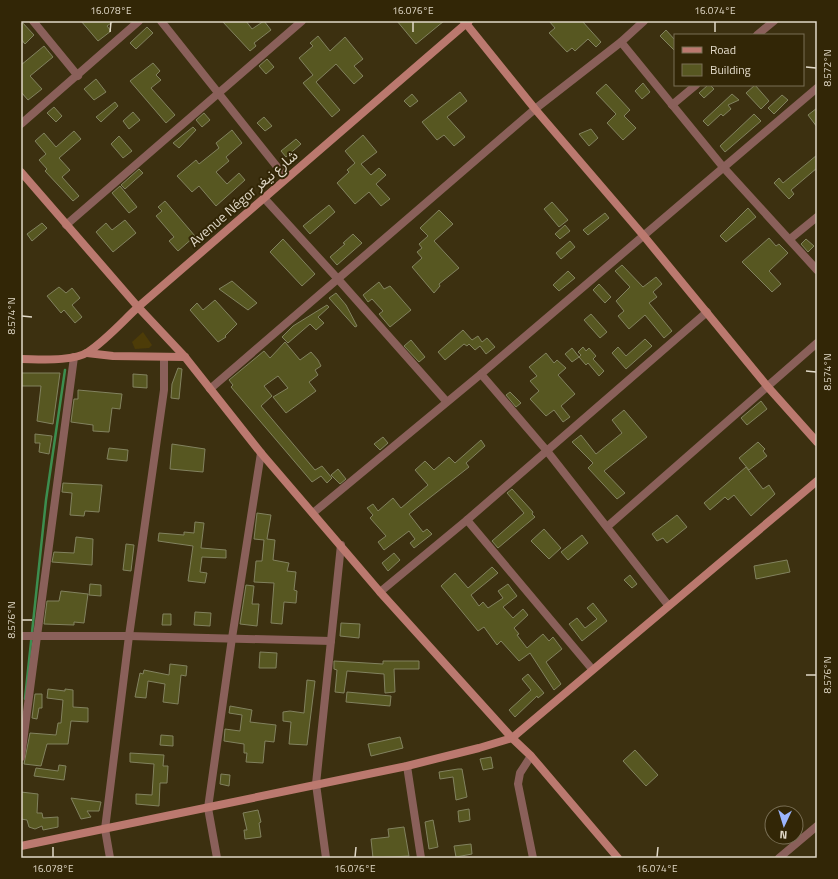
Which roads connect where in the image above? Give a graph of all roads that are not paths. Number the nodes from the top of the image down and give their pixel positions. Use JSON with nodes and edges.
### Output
{"nodes":[{"id":1,"x":33,"y":21,"type":"edge"},
{"id":2,"x":139,"y":21,"type":"edge"},
{"id":3,"x":161,"y":21,"type":"edge"},
{"id":4,"x":302,"y":21,"type":"edge"},
{"id":5,"x":644,"y":21,"type":"edge"},
{"id":6,"x":774,"y":21,"type":"edge"},
{"id":7,"x":466,"y":22,"type":"edge"},
{"id":8,"x":758,"y":34,"type":"edge"},
{"id":9,"x":621,"y":42,"type":"junction"},
{"id":10,"x":78,"y":76,"type":"junction"},
{"id":11,"x":695,"y":86,"type":"edge"},
{"id":12,"x":817,"y":88,"type":"edge"},
{"id":13,"x":218,"y":92,"type":"junction"},
{"id":14,"x":672,"y":105,"type":"junction"},
{"id":15,"x":535,"y":109,"type":"junction"},
{"id":16,"x":21,"y":124,"type":"edge"},
{"id":17,"x":723,"y":167,"type":"junction"},
{"id":18,"x":21,"y":172,"type":"edge"},
{"id":19,"x":286,"y":178,"type":"junction"},
{"id":20,"x":264,"y":198,"type":"junction"},
{"id":21,"x":817,"y":217,"type":"edge"},
{"id":22,"x":66,"y":225,"type":"junction"},
{"id":23,"x":643,"y":235,"type":"junction"},
{"id":24,"x":790,"y":239,"type":"junction"},
{"id":25,"x":817,"y":270,"type":"edge"},
{"id":26,"x":337,"y":278,"type":"junction"},
{"id":27,"x":138,"y":307,"type":"junction"},
{"id":28,"x":707,"y":312,"type":"junction"},
{"id":29,"x":817,"y":343,"type":"edge"},
{"id":30,"x":87,"y":353,"type":"junction"},
{"id":31,"x":74,"y":357,"type":"junction"},
{"id":32,"x":185,"y":357,"type":"junction"},
{"id":33,"x":164,"y":358,"type":"junction"},
{"id":34,"x":21,"y":359,"type":"edge"},
{"id":35,"x":481,"y":374,"type":"junction"},
{"id":36,"x":767,"y":386,"type":"junction"},
{"id":37,"x":210,"y":389,"type":"junction"},
{"id":38,"x":446,"y":401,"type":"junction"},
{"id":39,"x":817,"y":442,"type":"edge"},
{"id":40,"x":547,"y":451,"type":"junction"},
{"id":41,"x":261,"y":453,"type":"junction"},
{"id":42,"x":817,"y":482,"type":"edge"},
{"id":43,"x":313,"y":513,"type":"junction"},
{"id":44,"x":467,"y":520,"type":"junction"},
{"id":45,"x":608,"y":526,"type":"junction"},
{"id":46,"x":341,"y":545,"type":"junction"},
{"id":47,"x":380,"y":592,"type":"junction"},
{"id":48,"x":668,"y":605,"type":"junction"},
{"id":49,"x":21,"y":636,"type":"edge"},
{"id":50,"x":36,"y":636,"type":"junction"},
{"id":51,"x":129,"y":636,"type":"junction"},
{"id":52,"x":232,"y":638,"type":"junction"},
{"id":53,"x":331,"y":641,"type":"junction"},
{"id":54,"x":592,"y":669,"type":"junction"},
{"id":55,"x":512,"y":738,"type":"junction"},
{"id":56,"x":531,"y":756,"type":"junction"},
{"id":57,"x":21,"y":757,"type":"edge"},
{"id":58,"x":407,"y":766,"type":"junction"},
{"id":59,"x":316,"y":784,"type":"junction"},
{"id":60,"x":208,"y":808,"type":"junction"},
{"id":61,"x":817,"y":826,"type":"edge"},
{"id":62,"x":105,"y":829,"type":"junction"},
{"id":63,"x":21,"y":846,"type":"edge"},
{"id":64,"x":110,"y":858,"type":"edge"},
{"id":65,"x":218,"y":858,"type":"edge"},
{"id":66,"x":326,"y":858,"type":"edge"},
{"id":67,"x":421,"y":858,"type":"edge"},
{"id":68,"x":533,"y":858,"type":"edge"},
{"id":69,"x":618,"y":858,"type":"edge"},
{"id":70,"x":779,"y":858,"type":"edge"}],
"edges":[{"from":1,"to":10,"type":"street"},
{"from":2,"to":10,"type":"street"},
{"from":3,"to":13,"type":"street"},
{"from":4,"to":13,"type":"street"},
{"from":5,"to":9,"type":"street"},
{"from":6,"to":8,"type":"street"},
{"from":7,"to":15,"type":"street"},
{"from":7,"to":19,"type":"street","name":"Avenue Négor شارع نيغر"},
{"from":9,"to":14,"type":"street"},
{"from":9,"to":15,"type":"street"},
{"from":10,"to":16,"type":"street"},
{"from":11,"to":14,"type":"street"},
{"from":12,"to":17,"type":"street"},
{"from":13,"to":19,"type":"street"},
{"from":13,"to":22,"type":"street"},
{"from":14,"to":17,"type":"street"},
{"from":15,"to":23,"type":"street"},
{"from":15,"to":26,"type":"street"},
{"from":17,"to":23,"type":"street"},
{"from":17,"to":24,"type":"street"},
{"from":18,"to":22,"type":"street"},
{"from":19,"to":20,"type":"street","name":"Avenue Négor شارع نيغر"},
{"from":20,"to":26,"type":"street"},
{"from":20,"to":27,"type":"street","name":"Avenue Négor شارع نيغر"},
{"from":21,"to":24,"type":"street"},
{"from":22,"to":27,"type":"street"},
{"from":23,"to":28,"type":"street"},
{"from":23,"to":35,"type":"street"},
{"from":24,"to":25,"type":"street"},
{"from":26,"to":37,"type":"street"},
{"from":26,"to":38,"type":"street"},
{"from":27,"to":30,"type":"street","name":"Avenue Négor شارع نيغر"},
{"from":27,"to":32,"type":"street"},
{"from":28,"to":36,"type":"street"},
{"from":28,"to":40,"type":"street"},
{"from":29,"to":36,"type":"street"},
{"from":30,"to":31,"type":"street","name":"Avenue Négor شارع نيغر"},
{"from":30,"to":33,"type":"street"},
{"from":31,"to":34,"type":"street","name":"Avenue Négor شارع نيغر"},
{"from":31,"to":50,"type":"street"},
{"from":32,"to":33,"type":"street"},
{"from":32,"to":37,"type":"street"},
{"from":33,"to":51,"type":"street"},
{"from":35,"to":38,"type":"street"},
{"from":35,"to":40,"type":"street"},
{"from":36,"to":39,"type":"street"},
{"from":36,"to":45,"type":"street"},
{"from":37,"to":41,"type":"street"},
{"from":38,"to":43,"type":"street"},
{"from":40,"to":44,"type":"street"},
{"from":40,"to":45,"type":"street"},
{"from":41,"to":43,"type":"street"},
{"from":41,"to":52,"type":"street"},
{"from":42,"to":48,"type":"street"},
{"from":43,"to":46,"type":"street"},
{"from":44,"to":47,"type":"street"},
{"from":44,"to":54,"type":"street"},
{"from":45,"to":48,"type":"street"},
{"from":46,"to":47,"type":"street"},
{"from":46,"to":53,"type":"street"},
{"from":47,"to":55,"type":"street"},
{"from":48,"to":54,"type":"street"},
{"from":49,"to":50,"type":"street"},
{"from":50,"to":51,"type":"street"},
{"from":50,"to":57,"type":"street"},
{"from":51,"to":52,"type":"street"},
{"from":51,"to":62,"type":"street"},
{"from":52,"to":53,"type":"street"},
{"from":52,"to":60,"type":"street"},
{"from":53,"to":59,"type":"street"},
{"from":54,"to":55,"type":"street"},
{"from":55,"to":56,"type":"street"},
{"from":55,"to":58,"type":"street"},
{"from":56,"to":68,"type":"street"},
{"from":56,"to":69,"type":"street"},
{"from":58,"to":59,"type":"street"},
{"from":58,"to":67,"type":"street"},
{"from":59,"to":60,"type":"street"},
{"from":59,"to":66,"type":"street"},
{"from":60,"to":62,"type":"street"},
{"from":60,"to":65,"type":"street"},
{"from":61,"to":70,"type":"street"},
{"from":62,"to":63,"type":"street"},
{"from":62,"to":64,"type":"street"}]}
